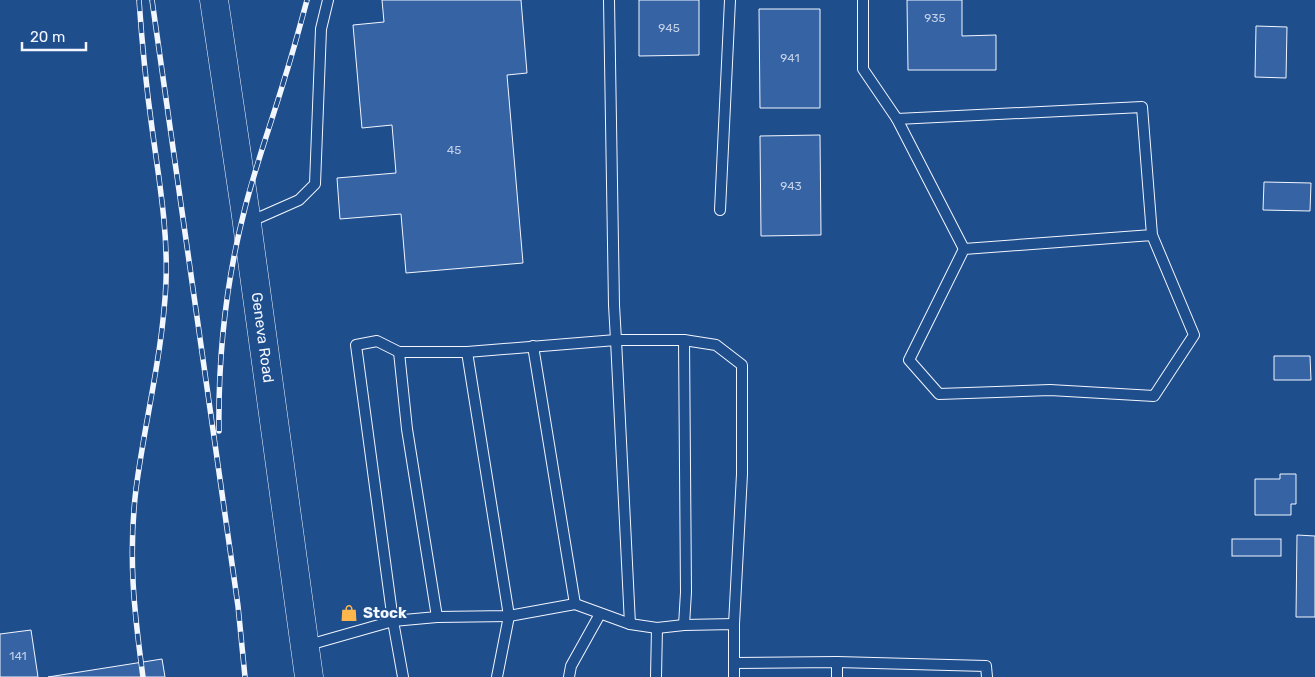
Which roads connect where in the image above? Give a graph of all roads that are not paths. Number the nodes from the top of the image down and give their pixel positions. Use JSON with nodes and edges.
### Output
{"nodes":[{"id":1,"x":214,"y":0,"type":"edge"},
{"id":2,"x":328,"y":0,"type":"edge"},
{"id":3,"x":609,"y":0,"type":"edge"},
{"id":4,"x":730,"y":0,"type":"edge"},
{"id":5,"x":863,"y":0,"type":"edge"},
{"id":6,"x":897,"y":119,"type":"junction"},
{"id":7,"x":720,"y":210,"type":"dead end"},
{"id":8,"x":247,"y":223,"type":"junction"},
{"id":9,"x":1152,"y":235,"type":"junction"},
{"id":10,"x":964,"y":249,"type":"junction"},
{"id":11,"x":616,"y":340,"type":"junction"},
{"id":12,"x":684,"y":340,"type":"junction"},
{"id":13,"x":533,"y":346,"type":"junction"},
{"id":14,"x":399,"y":352,"type":"junction"},
{"id":15,"x":467,"y":352,"type":"junction"},
{"id":16,"x":575,"y":604,"type":"junction"},
{"id":17,"x":600,"y":614,"type":"junction"},
{"id":18,"x":509,"y":616,"type":"junction"},
{"id":19,"x":437,"y":618,"type":"junction"},
{"id":20,"x":393,"y":621,"type":"junction"},
{"id":21,"x":630,"y":624,"type":"junction"},
{"id":22,"x":734,"y":624,"type":"junction"},
{"id":23,"x":684,"y":625,"type":"junction"},
{"id":24,"x":657,"y":628,"type":"junction"},
{"id":25,"x":305,"y":646,"type":"junction"},
{"id":26,"x":837,"y":662,"type":"junction"},
{"id":27,"x":734,"y":663,"type":"junction"},
{"id":28,"x":309,"y":677,"type":"edge"},
{"id":29,"x":403,"y":677,"type":"edge"},
{"id":30,"x":497,"y":677,"type":"edge"},
{"id":31,"x":569,"y":677,"type":"edge"},
{"id":32,"x":656,"y":677,"type":"edge"},
{"id":33,"x":734,"y":677,"type":"edge"},
{"id":34,"x":837,"y":677,"type":"edge"},
{"id":35,"x":987,"y":677,"type":"edge"}],
"edges":[{"from":1,"to":8,"type":"main road","name":"Geneva Road"},
{"from":2,"to":8,"type":"lane"},
{"from":3,"to":11,"type":"lane"},
{"from":4,"to":7,"type":"lane"},
{"from":5,"to":6,"type":"lane"},
{"from":6,"to":9,"type":"lane"},
{"from":6,"to":10,"type":"lane"},
{"from":8,"to":25,"type":"main road","name":"Geneva Road"},
{"from":9,"to":10,"type":"lane"},
{"from":9,"to":10,"type":"lane"},
{"from":11,"to":12,"type":"lane"},
{"from":11,"to":13,"type":"lane"},
{"from":11,"to":21,"type":"lane"},
{"from":12,"to":22,"type":"lane"},
{"from":12,"to":23,"type":"lane"},
{"from":13,"to":15,"type":"lane"},
{"from":13,"to":16,"type":"lane"},
{"from":14,"to":15,"type":"lane"},
{"from":14,"to":19,"type":"lane"},
{"from":14,"to":20,"type":"lane"},
{"from":15,"to":18,"type":"lane"},
{"from":16,"to":17,"type":"lane"},
{"from":16,"to":18,"type":"lane"},
{"from":17,"to":21,"type":"lane"},
{"from":17,"to":31,"type":"lane"},
{"from":18,"to":19,"type":"lane"},
{"from":18,"to":30,"type":"lane"},
{"from":19,"to":20,"type":"lane"},
{"from":20,"to":25,"type":"lane"},
{"from":20,"to":29,"type":"lane"},
{"from":21,"to":24,"type":"lane"},
{"from":22,"to":23,"type":"lane"},
{"from":22,"to":27,"type":"lane"},
{"from":23,"to":24,"type":"lane"},
{"from":24,"to":32,"type":"lane"},
{"from":25,"to":28,"type":"main road","name":"Geneva Road"},
{"from":26,"to":27,"type":"lane"},
{"from":26,"to":34,"type":"lane"},
{"from":26,"to":35,"type":"lane"},
{"from":27,"to":33,"type":"lane"}]}
